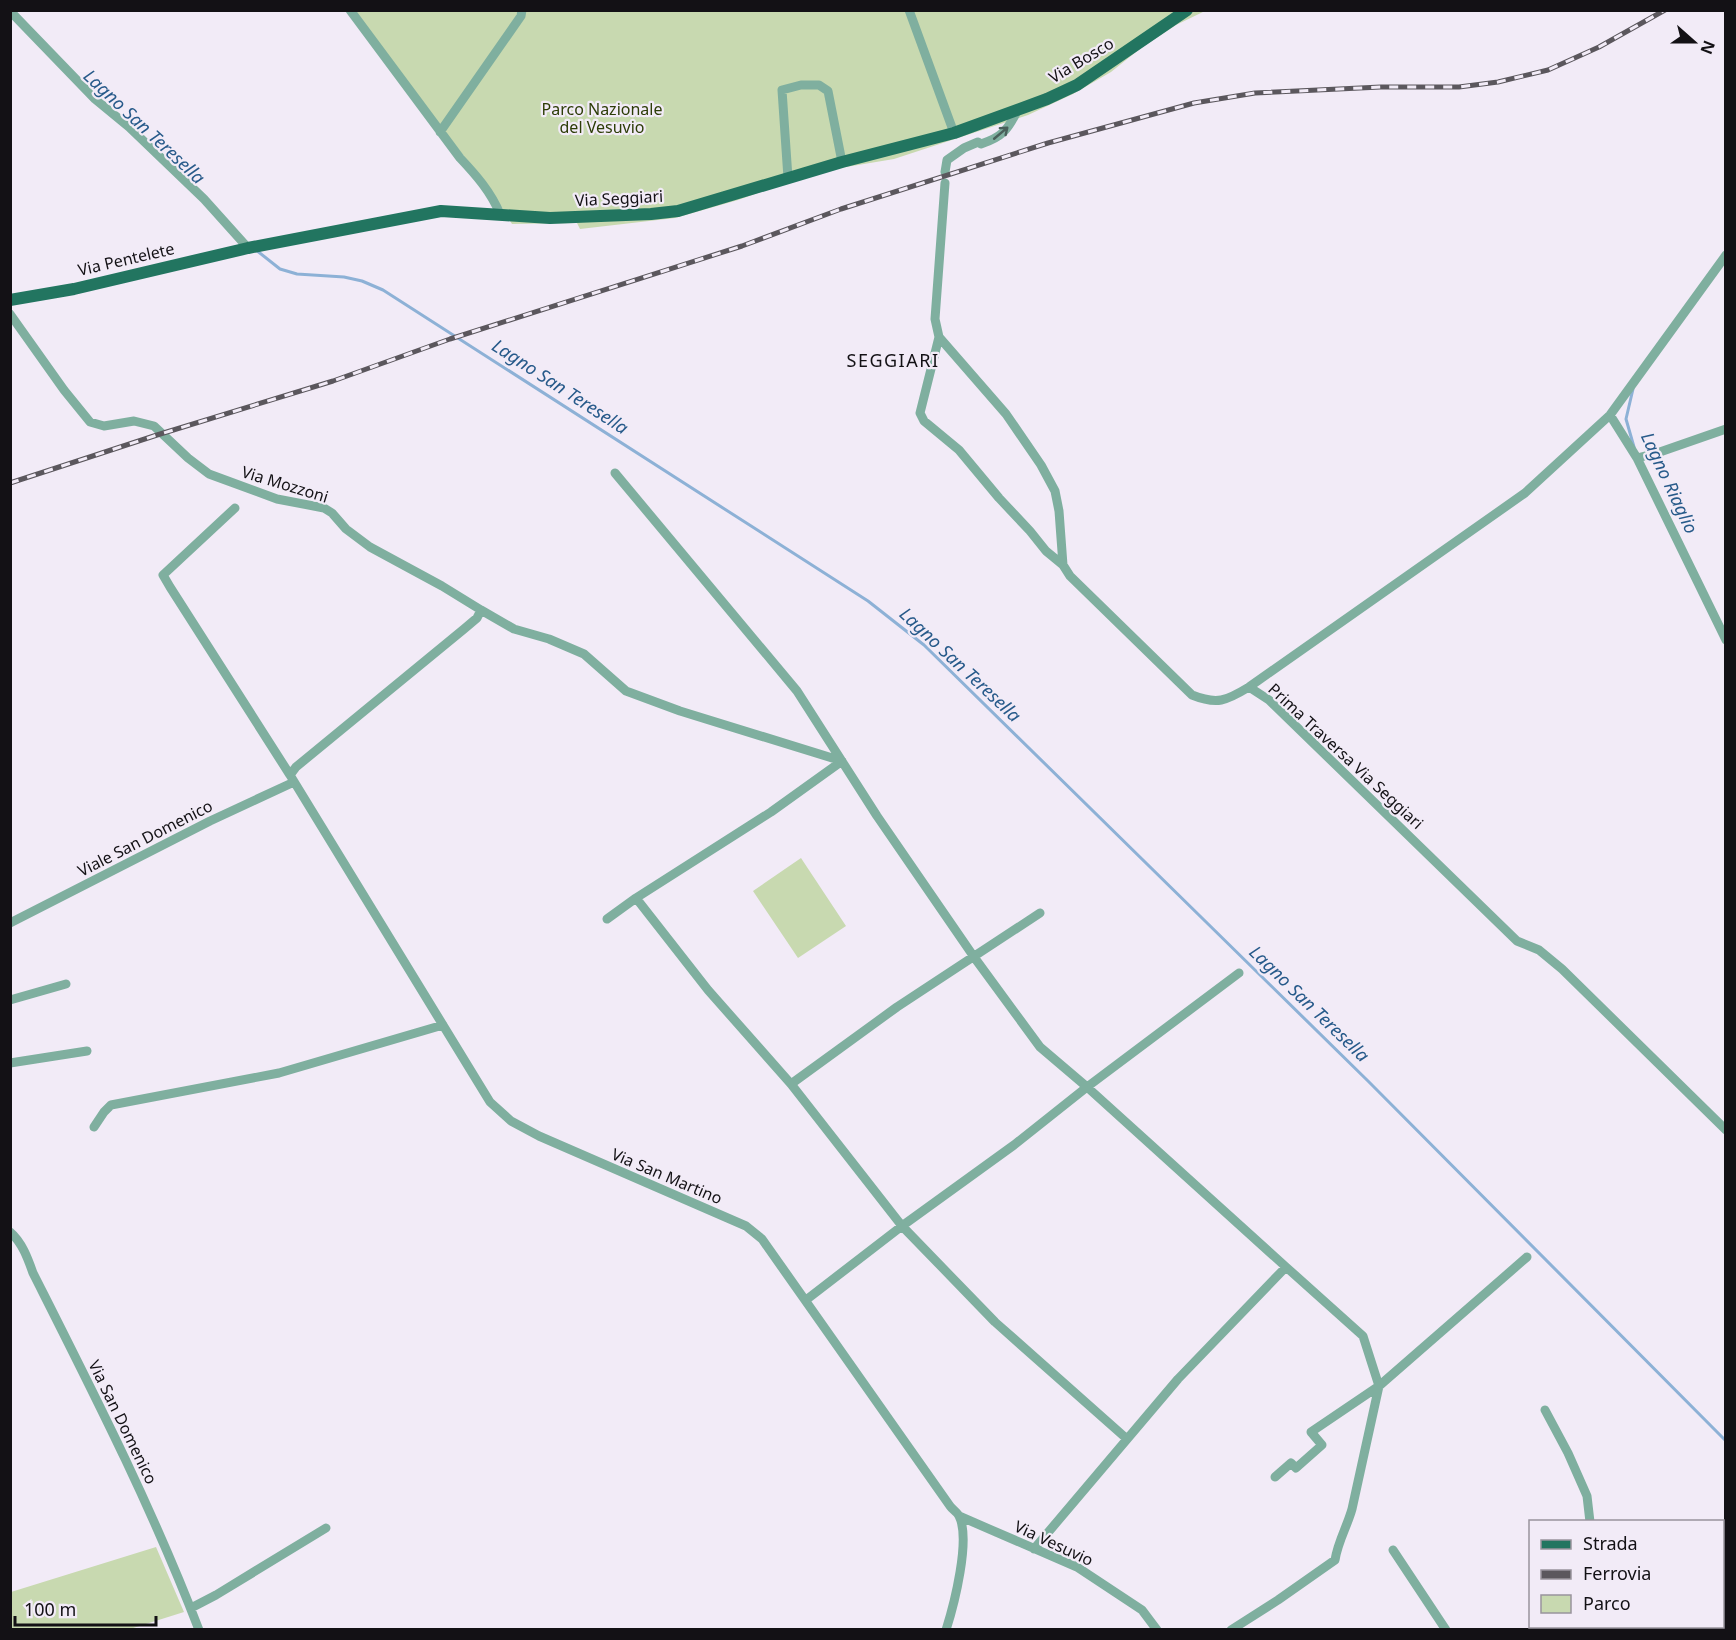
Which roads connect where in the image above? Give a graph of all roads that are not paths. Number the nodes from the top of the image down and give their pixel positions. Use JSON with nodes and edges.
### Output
{"nodes":[{"id":1,"x":350,"y":10,"type":"edge"},
{"id":2,"x":522,"y":10,"type":"edge"},
{"id":3,"x":909,"y":10,"type":"edge"},
{"id":4,"x":1187,"y":10,"type":"edge"},
{"id":5,"x":10,"y":11,"type":"edge"},
{"id":6,"x":1017,"y":111,"type":"junction"},
{"id":7,"x":983,"y":122,"type":"junction"},
{"id":8,"x":440,"y":132,"type":"junction"},
{"id":9,"x":954,"y":133,"type":"junction"},
{"id":10,"x":978,"y":142,"type":"junction"},
{"id":11,"x":842,"y":162,"type":"junction"},
{"id":12,"x":945,"y":172,"type":"dead end"},
{"id":13,"x":788,"y":178,"type":"junction"},
{"id":14,"x":945,"y":183,"type":"dead end"},
{"id":15,"x":500,"y":214,"type":"junction"},
{"id":16,"x":248,"y":248,"type":"junction"},
{"id":17,"x":1725,"y":255,"type":"edge"},
{"id":18,"x":10,"y":300,"type":"edge"},
{"id":19,"x":10,"y":314,"type":"edge"},
{"id":20,"x":939,"y":337,"type":"junction"},
{"id":21,"x":1610,"y":414,"type":"junction"},
{"id":22,"x":1725,"y":429,"type":"edge"},
{"id":23,"x":1636,"y":458,"type":"junction"},
{"id":24,"x":615,"y":473,"type":"dead end"},
{"id":25,"x":235,"y":508,"type":"dead end"},
{"id":26,"x":1063,"y":565,"type":"junction"},
{"id":27,"x":481,"y":610,"type":"junction"},
{"id":28,"x":1725,"y":640,"type":"edge"},
{"id":29,"x":1248,"y":687,"type":"junction"},
{"id":30,"x":842,"y":761,"type":"junction"},
{"id":31,"x":292,"y":779,"type":"junction"},
{"id":32,"x":636,"y":898,"type":"junction"},
{"id":33,"x":1040,"y":913,"type":"dead end"},
{"id":34,"x":608,"y":919,"type":"dead end"},
{"id":35,"x":10,"y":924,"type":"edge"},
{"id":36,"x":974,"y":957,"type":"junction"},
{"id":37,"x":1239,"y":973,"type":"dead end"},
{"id":38,"x":66,"y":984,"type":"dead end"},
{"id":39,"x":10,"y":1000,"type":"edge"},
{"id":40,"x":443,"y":1025,"type":"junction"},
{"id":41,"x":87,"y":1051,"type":"dead end"},
{"id":42,"x":10,"y":1063,"type":"edge"},
{"id":43,"x":791,"y":1083,"type":"junction"},
{"id":44,"x":1087,"y":1087,"type":"junction"},
{"id":45,"x":94,"y":1127,"type":"dead end"},
{"id":46,"x":1725,"y":1130,"type":"edge"},
{"id":47,"x":902,"y":1226,"type":"junction"},
{"id":48,"x":10,"y":1232,"type":"edge"},
{"id":49,"x":1527,"y":1257,"type":"dead end"},
{"id":50,"x":1286,"y":1267,"type":"junction"},
{"id":51,"x":806,"y":1300,"type":"junction"},
{"id":52,"x":1379,"y":1386,"type":"junction"},
{"id":53,"x":1545,"y":1410,"type":"dead end"},
{"id":54,"x":1127,"y":1439,"type":"junction"},
{"id":55,"x":1275,"y":1477,"type":"dead end"},
{"id":56,"x":959,"y":1516,"type":"junction"},
{"id":57,"x":1590,"y":1520,"type":"edge"},
{"id":58,"x":326,"y":1528,"type":"dead end"},
{"id":59,"x":1034,"y":1549,"type":"junction"},
{"id":60,"x":1393,"y":1550,"type":"dead end"},
{"id":61,"x":191,"y":1608,"type":"junction"},
{"id":62,"x":200,"y":1629,"type":"edge"},
{"id":63,"x":946,"y":1629,"type":"edge"},
{"id":64,"x":1157,"y":1629,"type":"edge"},
{"id":65,"x":1232,"y":1629,"type":"edge"},
{"id":66,"x":1446,"y":1629,"type":"edge"}],
"edges":[{"from":1,"to":8,"type":"street"},
{"from":2,"to":8,"type":"street"},
{"from":3,"to":9,"type":"street"},
{"from":4,"to":6,"type":"main road","name":"Via Bosco"},
{"from":5,"to":16,"type":"street"},
{"from":6,"to":7,"type":"main road","name":"Via Bosco"},
{"from":10,"to":6,"type":"street","one_way":true},
{"from":7,"to":9,"type":"main road","name":"Via Seggiari"},
{"from":7,"to":10,"type":"street"},
{"from":8,"to":15,"type":"street"},
{"from":9,"to":11,"type":"main road","name":"Via Seggiari"},
{"from":10,"to":12,"type":"street"},
{"from":11,"to":13,"type":"main road","name":"Via Seggiari"},
{"from":11,"to":13,"type":"street"},
{"from":13,"to":15,"type":"main road","name":"Via Seggiari"},
{"from":14,"to":20,"type":"street"},
{"from":15,"to":16,"type":"main road","name":"Via Seggiari"},
{"from":16,"to":18,"type":"main road","name":"Via Pentelete"},
{"from":17,"to":21,"type":"street"},
{"from":19,"to":27,"type":"street","name":"Via Mozzoni"},
{"from":20,"to":26,"type":"street"},
{"from":20,"to":26,"type":"street","name":"Prima Traversa Via Seggiari"},
{"from":21,"to":23,"type":"street"},
{"from":21,"to":29,"type":"street"},
{"from":22,"to":23,"type":"street"},
{"from":23,"to":28,"type":"street"},
{"from":24,"to":30,"type":"street"},
{"from":25,"to":31,"type":"street","name":"Via San Martino"},
{"from":26,"to":29,"type":"street","name":"Prima Traversa Via Seggiari"},
{"from":27,"to":30,"type":"street","name":"Via Mozzoni"},
{"from":27,"to":31,"type":"street"},
{"from":29,"to":46,"type":"street","name":"Prima Traversa Via Seggiari"},
{"from":30,"to":32,"type":"street"},
{"from":30,"to":36,"type":"street"},
{"from":31,"to":35,"type":"street","name":"Viale San Domenico"},
{"from":31,"to":40,"type":"street","name":"Via San Martino"},
{"from":32,"to":34,"type":"street"},
{"from":32,"to":43,"type":"street"},
{"from":33,"to":36,"type":"street"},
{"from":36,"to":43,"type":"street"},
{"from":36,"to":44,"type":"street"},
{"from":37,"to":44,"type":"street"},
{"from":38,"to":39,"type":"street"},
{"from":40,"to":45,"type":"street"},
{"from":40,"to":51,"type":"street","name":"Via San Martino"},
{"from":41,"to":42,"type":"street"},
{"from":43,"to":47,"type":"street"},
{"from":44,"to":47,"type":"street"},
{"from":44,"to":50,"type":"street"},
{"from":47,"to":51,"type":"street"},
{"from":47,"to":54,"type":"street"},
{"from":48,"to":61,"type":"street","name":"Via San Domenico"},
{"from":49,"to":52,"type":"street"},
{"from":50,"to":52,"type":"street"},
{"from":50,"to":54,"type":"street"},
{"from":51,"to":56,"type":"street","name":"Via San Martino"},
{"from":52,"to":55,"type":"street"},
{"from":52,"to":65,"type":"street"},
{"from":53,"to":57,"type":"street"},
{"from":54,"to":59,"type":"street"},
{"from":56,"to":59,"type":"street","name":"Via Vesuvio"},
{"from":56,"to":63,"type":"street","name":"Via San Martino"},
{"from":58,"to":61,"type":"street"},
{"from":59,"to":64,"type":"street","name":"Via Vesuvio"},
{"from":60,"to":66,"type":"street"},
{"from":61,"to":62,"type":"street","name":"Via San Domenico"}]}
